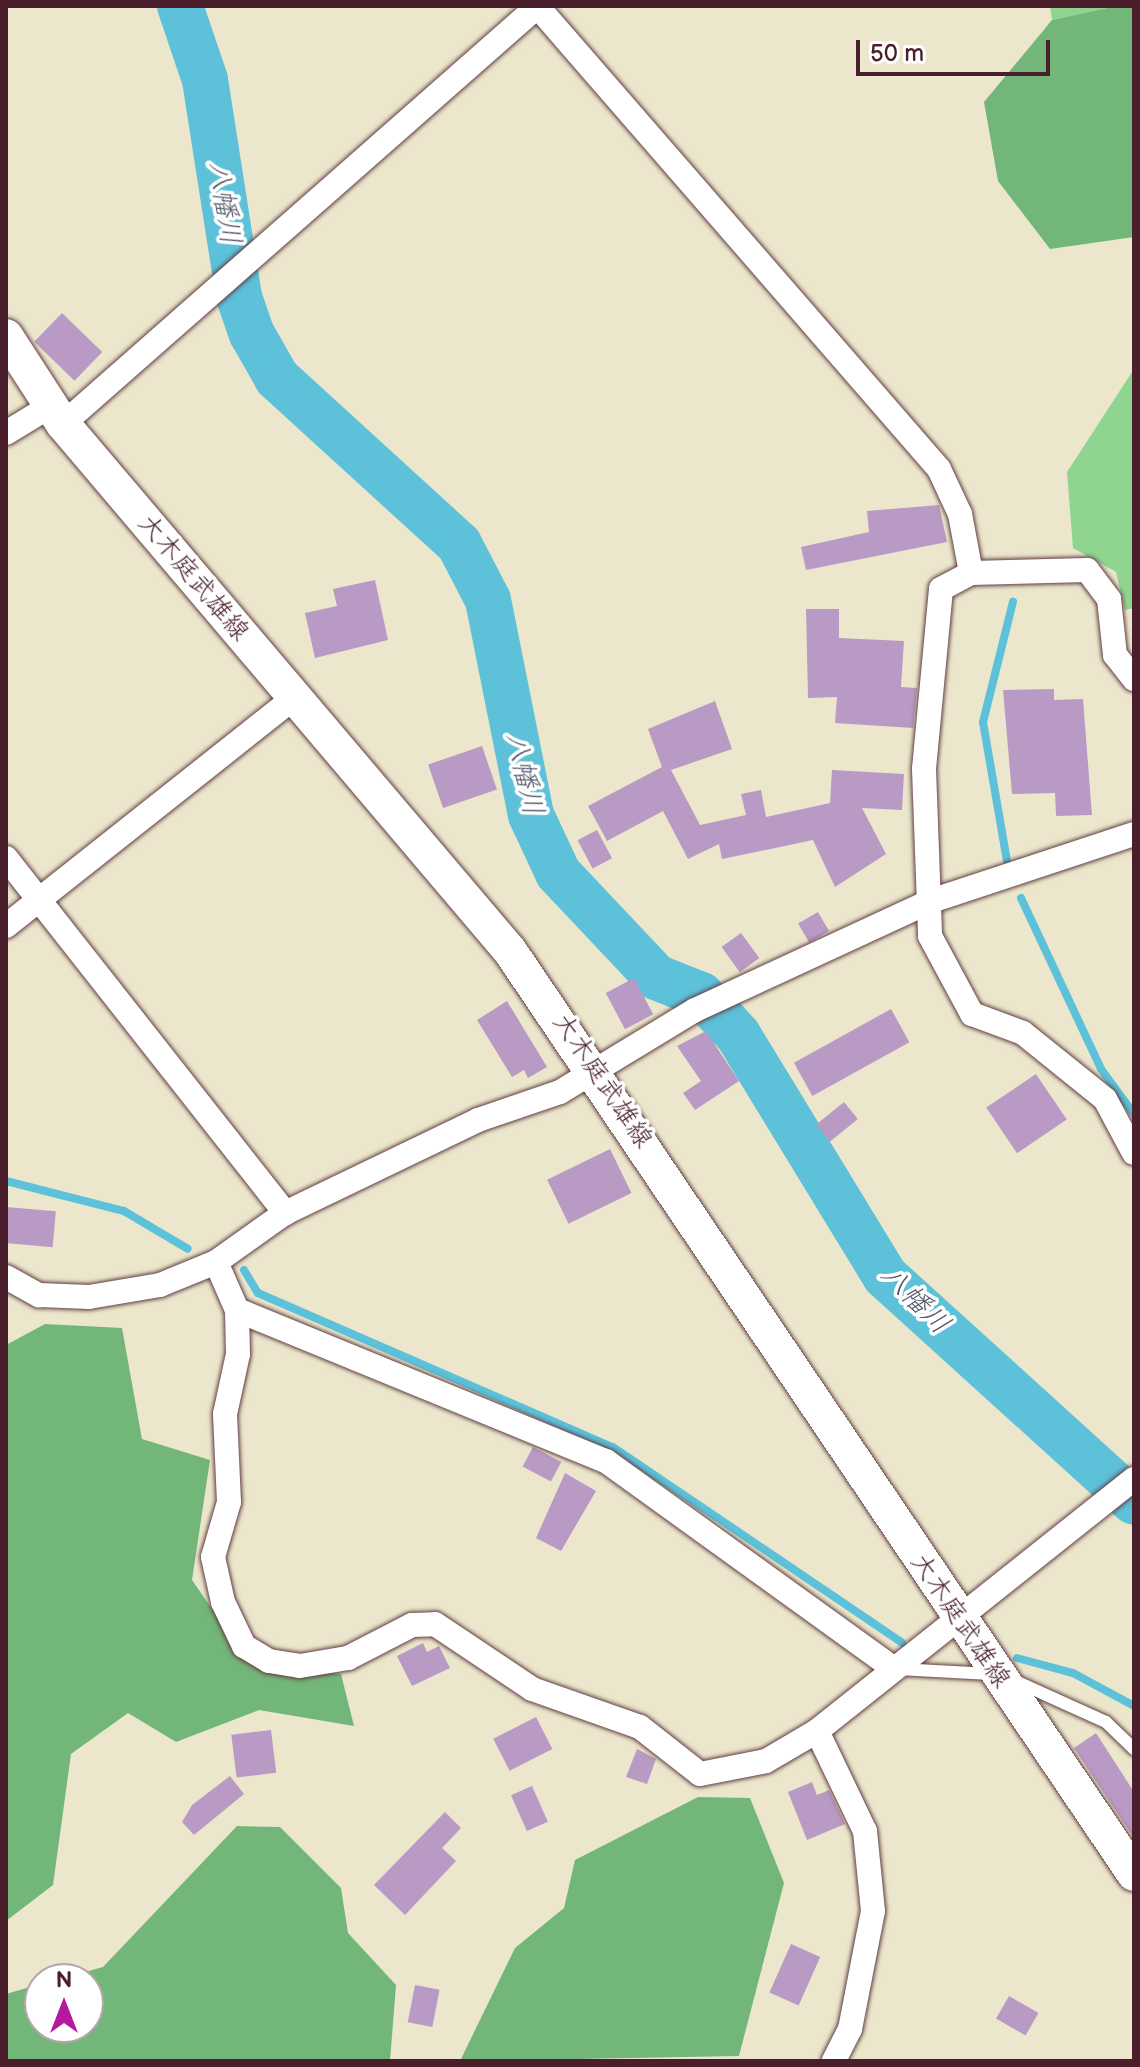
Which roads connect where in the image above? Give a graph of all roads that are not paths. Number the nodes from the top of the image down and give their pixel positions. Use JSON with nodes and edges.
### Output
{"nodes":[{"id":1,"x":538,"y":6,"type":"edge"},
{"id":2,"x":6,"y":336,"type":"edge"},
{"id":3,"x":56,"y":416,"type":"junction"},
{"id":4,"x":6,"y":433,"type":"edge"},
{"id":5,"x":971,"y":573,"type":"junction"},
{"id":6,"x":1134,"y":679,"type":"edge"},
{"id":7,"x":295,"y":697,"type":"junction"},
{"id":8,"x":1134,"y":834,"type":"edge"},
{"id":9,"x":6,"y":858,"type":"edge"},
{"id":10,"x":39,"y":900,"type":"junction"},
{"id":11,"x":931,"y":901,"type":"junction"},
{"id":12,"x":6,"y":926,"type":"edge"},
{"id":13,"x":597,"y":1070,"type":"junction"},
{"id":14,"x":1134,"y":1153,"type":"edge"},
{"id":15,"x":285,"y":1213,"type":"junction"},
{"id":16,"x":216,"y":1262,"type":"junction"},
{"id":17,"x":6,"y":1277,"type":"edge"},
{"id":18,"x":237,"y":1310,"type":"junction"},
{"id":19,"x":1134,"y":1479,"type":"edge"},
{"id":20,"x":956,"y":1619,"type":"junction"},
{"id":21,"x":894,"y":1669,"type":"junction"},
{"id":22,"x":996,"y":1675,"type":"junction"},
{"id":23,"x":817,"y":1731,"type":"junction"},
{"id":24,"x":1134,"y":1749,"type":"edge"},
{"id":25,"x":1134,"y":1874,"type":"edge"},
{"id":26,"x":834,"y":2061,"type":"edge"}],
"edges":[{"from":1,"to":3,"type":"street"},
{"from":1,"to":5,"type":"street"},
{"from":2,"to":3,"type":"main road","name":"大木庭武雄線"},
{"from":3,"to":4,"type":"street"},
{"from":3,"to":7,"type":"main road","name":"大木庭武雄線"},
{"from":5,"to":6,"type":"street"},
{"from":5,"to":11,"type":"street"},
{"from":7,"to":10,"type":"street"},
{"from":7,"to":13,"type":"main road","name":"大木庭武雄線"},
{"from":8,"to":11,"type":"street"},
{"from":9,"to":10,"type":"street"},
{"from":10,"to":12,"type":"street"},
{"from":10,"to":15,"type":"street"},
{"from":11,"to":13,"type":"street"},
{"from":11,"to":14,"type":"street"},
{"from":13,"to":15,"type":"street"},
{"from":13,"to":20,"type":"main road","name":"大木庭武雄線"},
{"from":15,"to":16,"type":"street"},
{"from":16,"to":17,"type":"street"},
{"from":16,"to":18,"type":"street"},
{"from":18,"to":21,"type":"street"},
{"from":18,"to":23,"type":"street"},
{"from":19,"to":20,"type":"street"},
{"from":20,"to":21,"type":"street"},
{"from":20,"to":22,"type":"main road","name":"大木庭武雄線"},
{"from":21,"to":22,"type":"lane"},
{"from":21,"to":23,"type":"street"},
{"from":22,"to":24,"type":"lane"},
{"from":22,"to":25,"type":"main road","name":"大木庭武雄線"},
{"from":23,"to":26,"type":"street"}]}
